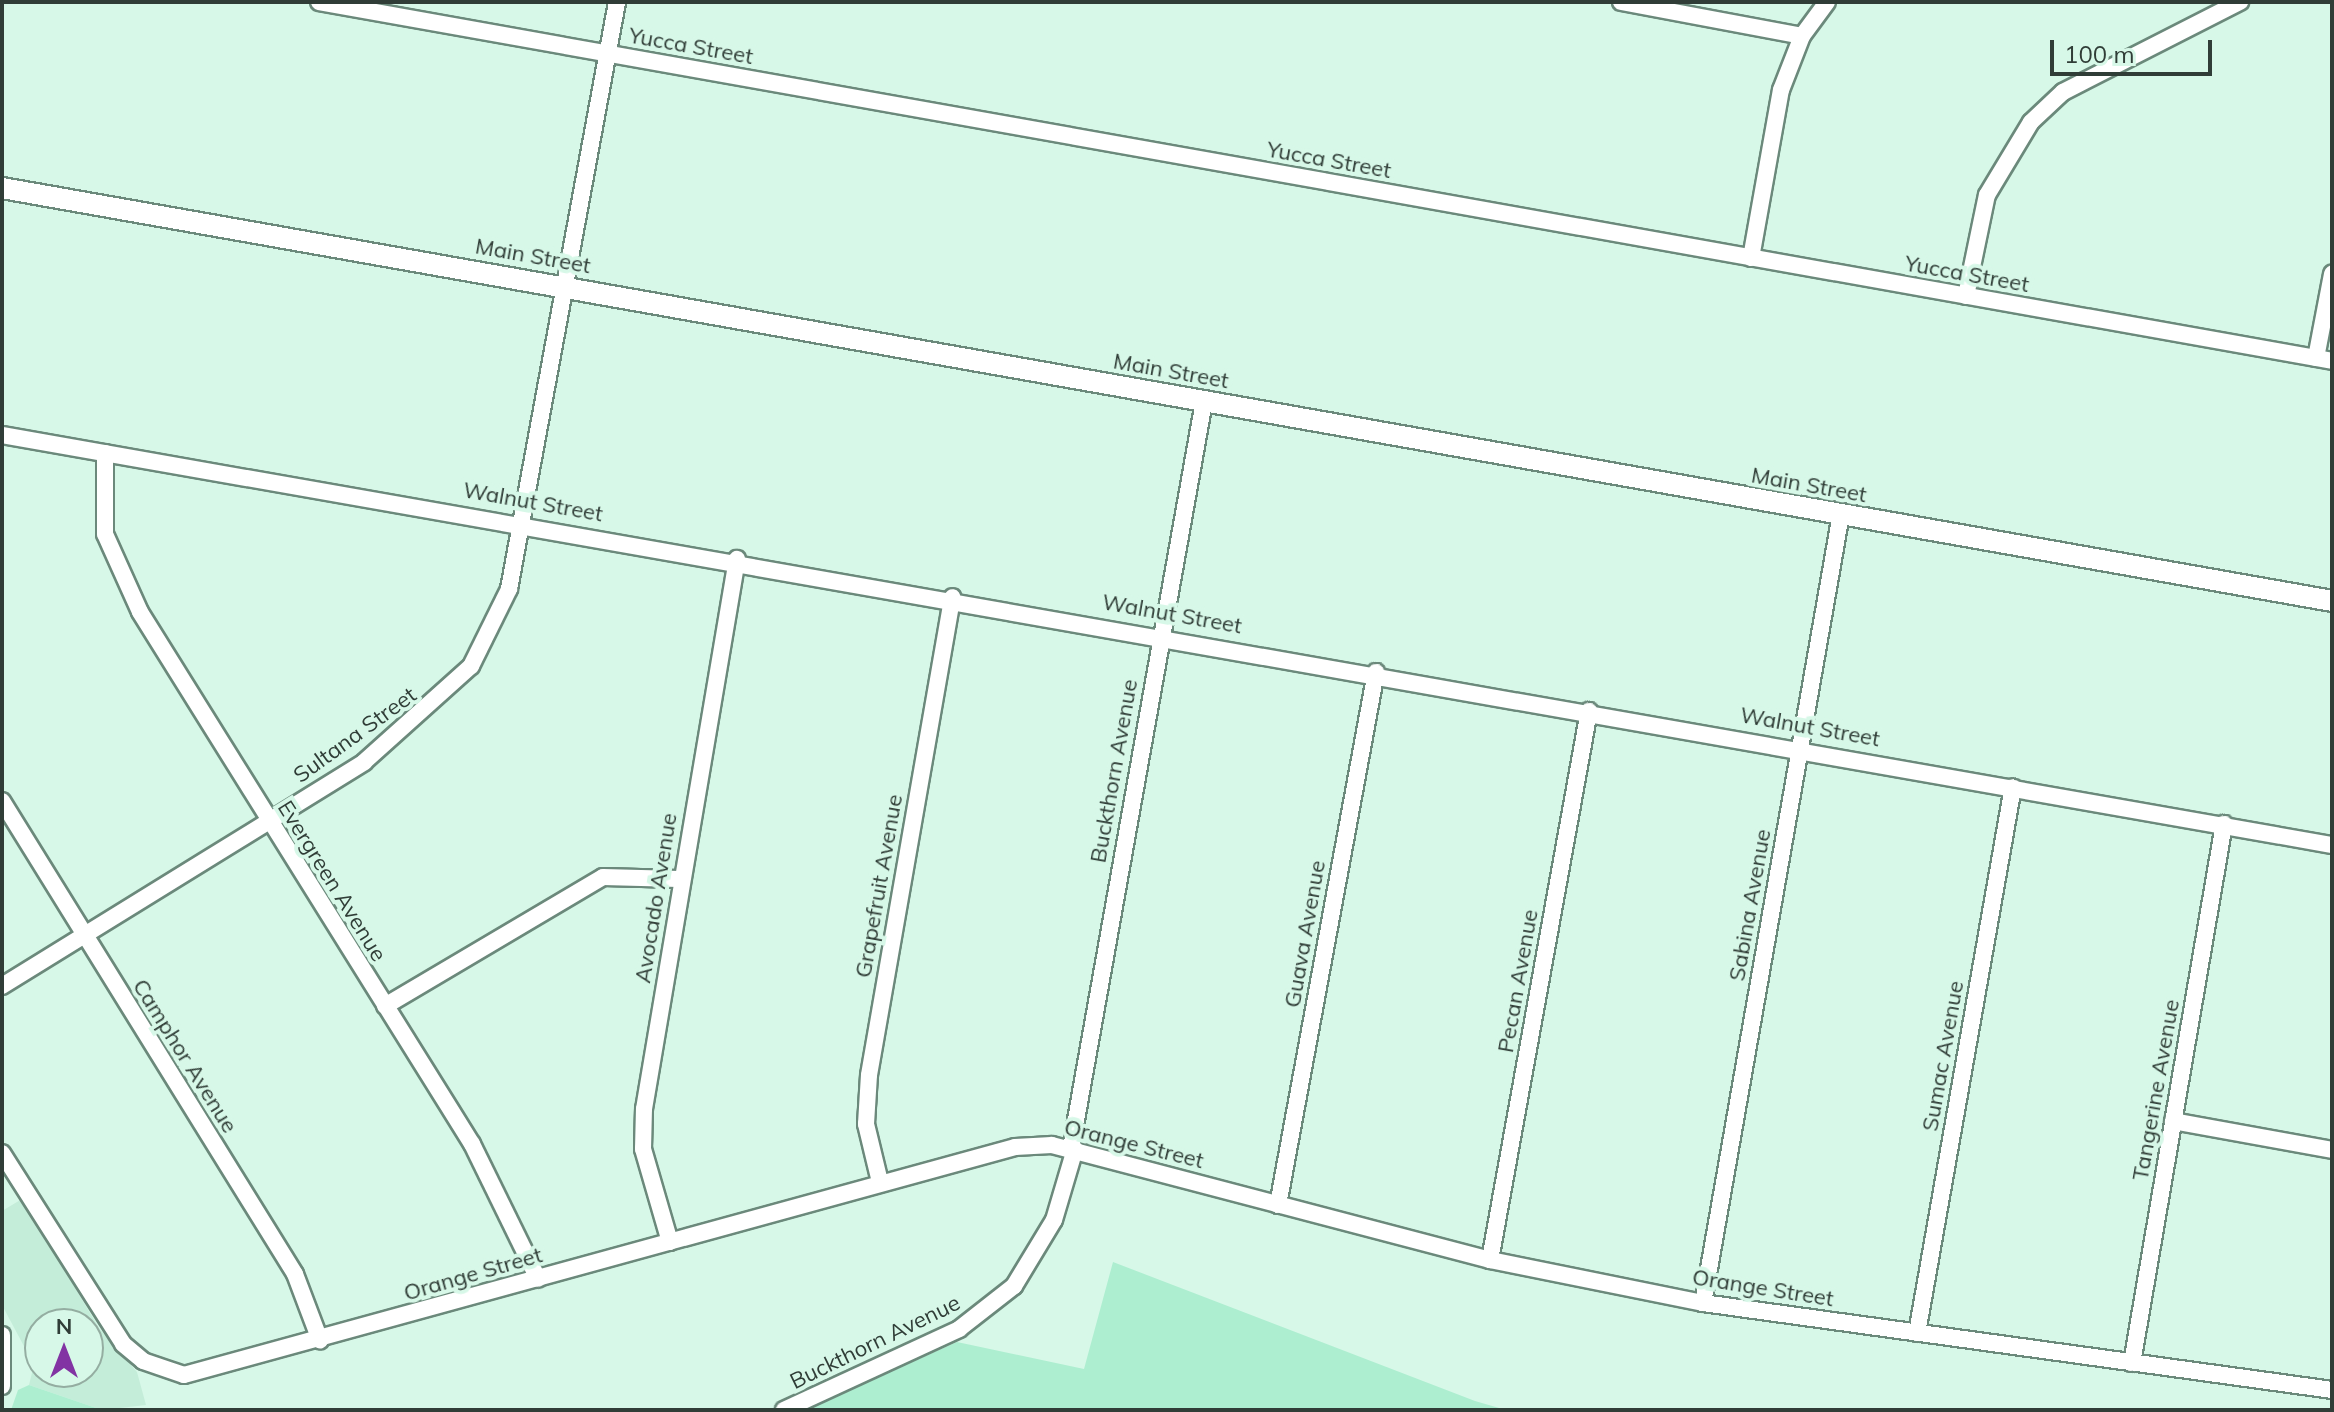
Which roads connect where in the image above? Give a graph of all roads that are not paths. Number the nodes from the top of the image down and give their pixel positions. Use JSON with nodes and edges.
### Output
{"nodes":[{"id":1,"x":319,"y":2,"type":"edge"},
{"id":2,"x":617,"y":2,"type":"edge"},
{"id":3,"x":1621,"y":2,"type":"edge"},
{"id":4,"x":1827,"y":2,"type":"edge"},
{"id":5,"x":2240,"y":2,"type":"edge"},
{"id":6,"x":1802,"y":36,"type":"junction"},
{"id":7,"x":608,"y":53,"type":"junction"},
{"id":8,"x":2,"y":188,"type":"edge"},
{"id":9,"x":1751,"y":258,"type":"junction"},
{"id":10,"x":2332,"y":274,"type":"edge"},
{"id":11,"x":566,"y":286,"type":"junction"},
{"id":12,"x":1966,"y":296,"type":"junction"},
{"id":13,"x":2324,"y":359,"type":"edge"},
{"id":14,"x":1204,"y":401,"type":"junction"},
{"id":15,"x":2,"y":435,"type":"edge"},
{"id":16,"x":105,"y":453,"type":"junction"},
{"id":17,"x":1841,"y":514,"type":"junction"},
{"id":18,"x":522,"y":522,"type":"junction"},
{"id":19,"x":737,"y":559,"type":"junction"},
{"id":20,"x":952,"y":597,"type":"junction"},
{"id":21,"x":2332,"y":601,"type":"edge"},
{"id":22,"x":1161,"y":634,"type":"junction"},
{"id":23,"x":1376,"y":672,"type":"junction"},
{"id":24,"x":1589,"y":711,"type":"junction"},
{"id":25,"x":1799,"y":747,"type":"junction"},
{"id":26,"x":2013,"y":787,"type":"junction"},
{"id":27,"x":2,"y":801,"type":"edge"},
{"id":28,"x":269,"y":821,"type":"junction"},
{"id":29,"x":2224,"y":824,"type":"junction"},
{"id":30,"x":2332,"y":845,"type":"edge"},
{"id":31,"x":679,"y":879,"type":"junction"},
{"id":32,"x":83,"y":936,"type":"junction"},
{"id":33,"x":2,"y":986,"type":"edge"},
{"id":34,"x":385,"y":1006,"type":"junction"},
{"id":35,"x":2173,"y":1121,"type":"junction"},
{"id":36,"x":1073,"y":1148,"type":"junction"},
{"id":37,"x":2332,"y":1150,"type":"edge"},
{"id":38,"x":2,"y":1153,"type":"edge"},
{"id":39,"x":880,"y":1182,"type":"junction"},
{"id":40,"x":1278,"y":1205,"type":"junction"},
{"id":41,"x":670,"y":1242,"type":"junction"},
{"id":42,"x":1490,"y":1260,"type":"junction"},
{"id":43,"x":538,"y":1279,"type":"junction"},
{"id":44,"x":1703,"y":1303,"type":"junction"},
{"id":45,"x":1917,"y":1333,"type":"junction"},
{"id":46,"x":2,"y":1335,"type":"edge"},
{"id":47,"x":320,"y":1340,"type":"junction"},
{"id":48,"x":2132,"y":1363,"type":"junction"},
{"id":49,"x":2,"y":1386,"type":"edge"},
{"id":50,"x":2332,"y":1390,"type":"edge"},
{"id":51,"x":784,"y":1410,"type":"edge"}],
"edges":[{"from":1,"to":7,"type":"street","name":"Yucca Street"},
{"from":2,"to":7,"type":"street","name":"Sultana Street"},
{"from":3,"to":6,"type":"street"},
{"from":4,"to":6,"type":"street"},
{"from":5,"to":12,"type":"street"},
{"from":6,"to":9,"type":"street"},
{"from":7,"to":9,"type":"street","name":"Yucca Street"},
{"from":7,"to":11,"type":"street","name":"Sultana Street"},
{"from":8,"to":11,"type":"main road","name":"Main Street"},
{"from":9,"to":12,"type":"street","name":"Yucca Street"},
{"from":10,"to":13,"type":"street"},
{"from":11,"to":14,"type":"main road","name":"Main Street"},
{"from":11,"to":18,"type":"street","name":"Sultana Street"},
{"from":12,"to":13,"type":"street","name":"Yucca Street"},
{"from":14,"to":17,"type":"main road","name":"Main Street"},
{"from":14,"to":22,"type":"street","name":"Buckthorn Avenue"},
{"from":15,"to":16,"type":"street","name":"Walnut Street"},
{"from":16,"to":18,"type":"street","name":"Walnut Street"},
{"from":16,"to":28,"type":"street","name":"Evergreen Avenue"},
{"from":17,"to":21,"type":"main road","name":"Main Street"},
{"from":17,"to":25,"type":"street","name":"Sabina Avenue"},
{"from":18,"to":19,"type":"street","name":"Walnut Street"},
{"from":18,"to":28,"type":"street","name":"Sultana Street"},
{"from":19,"to":20,"type":"street","name":"Walnut Street"},
{"from":19,"to":31,"type":"street","name":"Avocado Avenue"},
{"from":20,"to":22,"type":"street","name":"Walnut Street"},
{"from":20,"to":39,"type":"street","name":"Grapefruit Avenue"},
{"from":22,"to":23,"type":"street","name":"Walnut Street"},
{"from":22,"to":36,"type":"street","name":"Buckthorn Avenue"},
{"from":23,"to":24,"type":"street","name":"Walnut Street"},
{"from":23,"to":40,"type":"street","name":"Guava Avenue"},
{"from":24,"to":25,"type":"street","name":"Walnut Street"},
{"from":24,"to":42,"type":"street","name":"Pecan Avenue"},
{"from":25,"to":26,"type":"street","name":"Walnut Street"},
{"from":25,"to":44,"type":"street","name":"Sabina Avenue"},
{"from":26,"to":29,"type":"street","name":"Walnut Street"},
{"from":26,"to":45,"type":"street","name":"Sumac Avenue"},
{"from":27,"to":32,"type":"street","name":"Camphor Avenue"},
{"from":28,"to":32,"type":"street","name":"Sultana Street"},
{"from":28,"to":34,"type":"street","name":"Evergreen Avenue"},
{"from":29,"to":30,"type":"street","name":"Walnut Street"},
{"from":29,"to":35,"type":"street","name":"Tangerine Avenue"},
{"from":31,"to":34,"type":"street"},
{"from":31,"to":41,"type":"street","name":"Avocado Avenue"},
{"from":32,"to":33,"type":"street","name":"Sultana Street"},
{"from":32,"to":47,"type":"street","name":"Camphor Avenue"},
{"from":34,"to":43,"type":"street","name":"Evergreen Avenue"},
{"from":35,"to":37,"type":"street"},
{"from":35,"to":48,"type":"street","name":"Tangerine Avenue"},
{"from":36,"to":39,"type":"street","name":"Orange Street"},
{"from":36,"to":40,"type":"street","name":"Orange Street"},
{"from":36,"to":51,"type":"street","name":"Buckthorn Avenue"},
{"from":38,"to":47,"type":"street","name":"Orange Street"},
{"from":39,"to":41,"type":"street","name":"Orange Street"},
{"from":40,"to":42,"type":"street","name":"Orange Street"},
{"from":41,"to":43,"type":"street","name":"Orange Street"},
{"from":42,"to":44,"type":"street","name":"Orange Street"},
{"from":43,"to":47,"type":"street","name":"Orange Street"},
{"from":44,"to":45,"type":"street","name":"Orange Street"},
{"from":45,"to":48,"type":"street","name":"Orange Street"},
{"from":46,"to":49,"type":"street"},
{"from":48,"to":50,"type":"street","name":"Orange Street"}]}
